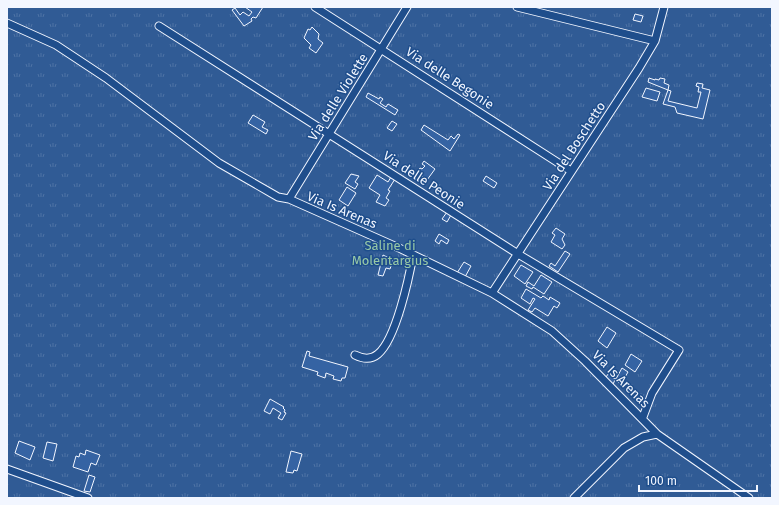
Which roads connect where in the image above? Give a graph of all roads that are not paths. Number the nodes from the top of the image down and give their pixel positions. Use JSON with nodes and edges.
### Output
{"nodes":[{"id":1,"x":315,"y":7,"type":"edge"},
{"id":2,"x":407,"y":7,"type":"edge"},
{"id":3,"x":517,"y":7,"type":"edge"},
{"id":4,"x":664,"y":7,"type":"edge"},
{"id":5,"x":7,"y":24,"type":"edge"},
{"id":6,"x":159,"y":26,"type":"dead end"},
{"id":7,"x":655,"y":41,"type":"junction"},
{"id":8,"x":382,"y":49,"type":"junction"},
{"id":9,"x":329,"y":133,"type":"junction"},
{"id":10,"x":571,"y":171,"type":"junction"},
{"id":11,"x":289,"y":200,"type":"junction"},
{"id":12,"x":518,"y":254,"type":"junction"},
{"id":13,"x":413,"y":255,"type":"junction"},
{"id":14,"x":492,"y":293,"type":"junction"},
{"id":15,"x":355,"y":356,"type":"dead end"},
{"id":16,"x":643,"y":417,"type":"junction"},
{"id":17,"x":656,"y":434,"type":"junction"},
{"id":18,"x":7,"y":469,"type":"edge"},
{"id":19,"x":88,"y":498,"type":"edge"},
{"id":20,"x":574,"y":498,"type":"edge"},
{"id":21,"x":749,"y":498,"type":"edge"}],
"edges":[{"from":1,"to":8,"type":"street","name":"Via delle Begonie"},
{"from":2,"to":8,"type":"street","name":"Via delle Violette"},
{"from":3,"to":7,"type":"street"},
{"from":4,"to":7,"type":"street","name":"Via del Boschetto"},
{"from":5,"to":11,"type":"street","name":"Via Is Arenas"},
{"from":6,"to":9,"type":"street","name":"Via delle Peonie"},
{"from":7,"to":10,"type":"street","name":"Via del Boschetto"},
{"from":8,"to":9,"type":"street","name":"Via delle Violette"},
{"from":8,"to":10,"type":"street","name":"Via delle Begonie"},
{"from":9,"to":11,"type":"street","name":"Via delle Violette"},
{"from":9,"to":12,"type":"street","name":"Via delle Peonie"},
{"from":10,"to":12,"type":"street","name":"Via del Boschetto"},
{"from":11,"to":13,"type":"street","name":"Via Is Arenas"},
{"from":12,"to":14,"type":"street","name":"Via del Boschetto"},
{"from":12,"to":16,"type":"street","name":"Via delle Peonie"},
{"from":13,"to":14,"type":"street","name":"Via Is Arenas"},
{"from":13,"to":15,"type":"street"},
{"from":14,"to":16,"type":"street","name":"Via Is Arenas"},
{"from":16,"to":17,"type":"street","name":"Via Is Arenas"},
{"from":17,"to":20,"type":"street"},
{"from":17,"to":21,"type":"street","name":"Via Is Arenas"},
{"from":18,"to":19,"type":"street"}]}
